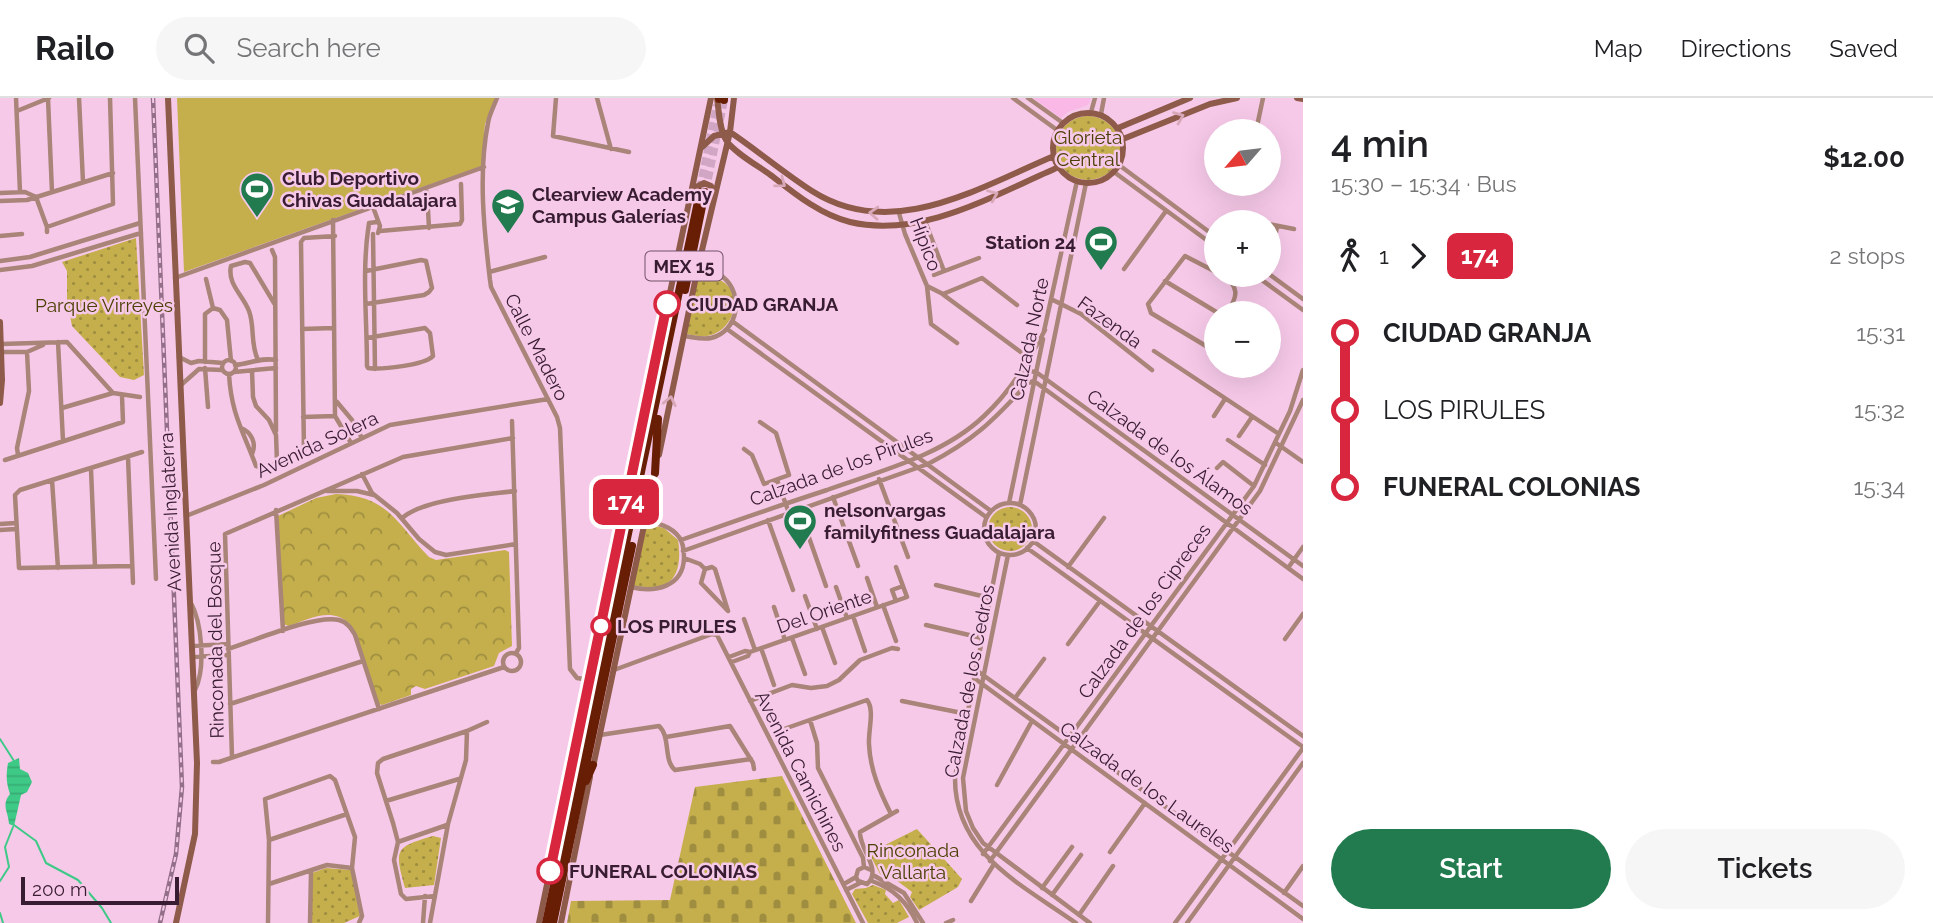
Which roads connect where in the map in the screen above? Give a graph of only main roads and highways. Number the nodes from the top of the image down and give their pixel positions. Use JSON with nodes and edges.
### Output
{"nodes":[{"id":1,"x":665,"y":361,"type":"junction"},
{"id":2,"x":658,"y":419,"type":"junction"},
{"id":3,"x":642,"y":423,"type":"road end"},
{"id":4,"x":655,"y":473,"type":"road end"},
{"id":5,"x":593,"y":765,"type":"road end"},
{"id":6,"x":568,"y":786,"type":"road end"},
{"id":7,"x":579,"y":797,"type":"junction"},
{"id":8,"x":567,"y":828,"type":"junction"},
{"id":9,"x":547,"y":923,"type":"edge"},
{"id":10,"x":553,"y":923,"type":"edge"}],
"edges":[{"from":1,"to":2,"type":"highway","number":"MEX 15"},
{"from":1,"to":3,"type":"highway"},
{"from":1,"to":8,"type":"highway","number":"MEX 15"},
{"from":2,"to":4,"type":"highway"},
{"from":2,"to":7,"type":"highway","number":"MEX 15"},
{"from":5,"to":7,"type":"highway"},
{"from":6,"to":8,"type":"highway"},
{"from":7,"to":10,"type":"highway","number":"MEX 15"},
{"from":8,"to":9,"type":"highway","number":"MEX 15"}]}
